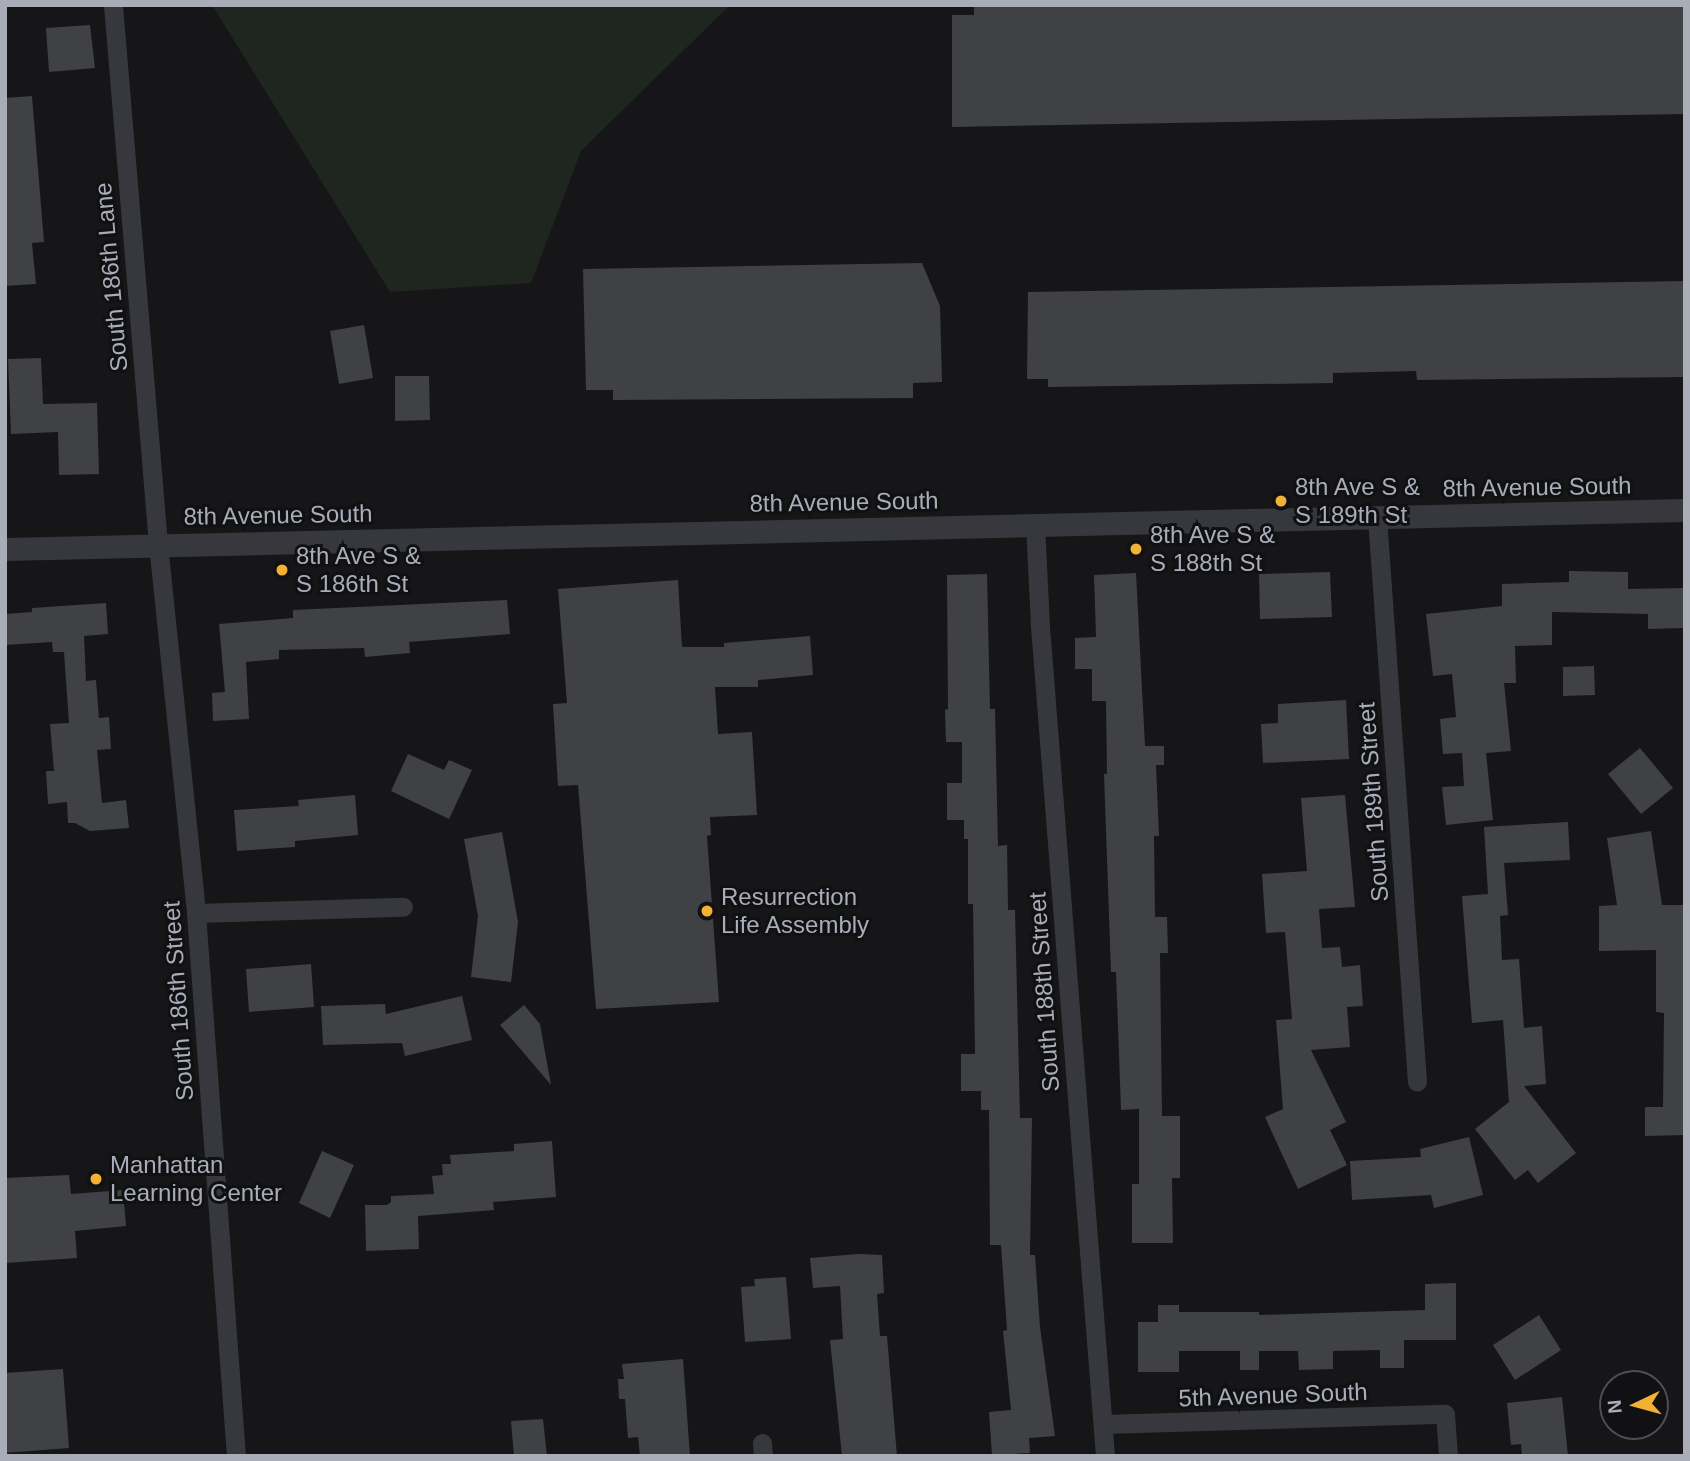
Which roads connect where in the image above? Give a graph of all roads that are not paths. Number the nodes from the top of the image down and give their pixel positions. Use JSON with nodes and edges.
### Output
{"nodes":[{"id":1,"x":113,"y":5,"type":"edge"},
{"id":2,"x":1685,"y":510,"type":"edge"},
{"id":3,"x":1377,"y":517,"type":"junction"},
{"id":4,"x":1035,"y":524,"type":"junction"},
{"id":5,"x":158,"y":544,"type":"junction"},
{"id":6,"x":5,"y":549,"type":"edge"},
{"id":7,"x":403,"y":907,"type":"dead end"},
{"id":8,"x":196,"y":913,"type":"junction"},
{"id":9,"x":1417,"y":1082,"type":"dead end"},
{"id":10,"x":1103,"y":1424,"type":"junction"},
{"id":11,"x":236,"y":1456,"type":"edge"},
{"id":12,"x":1105,"y":1456,"type":"edge"},
{"id":13,"x":1448,"y":1456,"type":"edge"}],
"edges":[{"from":1,"to":5,"type":"street","name":"South 186th Lane"},
{"from":2,"to":3,"type":"street","name":"8th Avenue South"},
{"from":3,"to":4,"type":"street","name":"8th Avenue South"},
{"from":3,"to":9,"type":"street","name":"South 189th Street"},
{"from":4,"to":5,"type":"street","name":"8th Avenue South"},
{"from":4,"to":10,"type":"street","name":"South 188th Street"},
{"from":5,"to":6,"type":"street","name":"8th Avenue South"},
{"from":5,"to":8,"type":"street","name":"South 186th Street"},
{"from":7,"to":8,"type":"street"},
{"from":8,"to":11,"type":"street","name":"South 186th Street"},
{"from":10,"to":12,"type":"street","name":"South 188th Street"},
{"from":10,"to":13,"type":"street","name":"5th Avenue South"}]}
